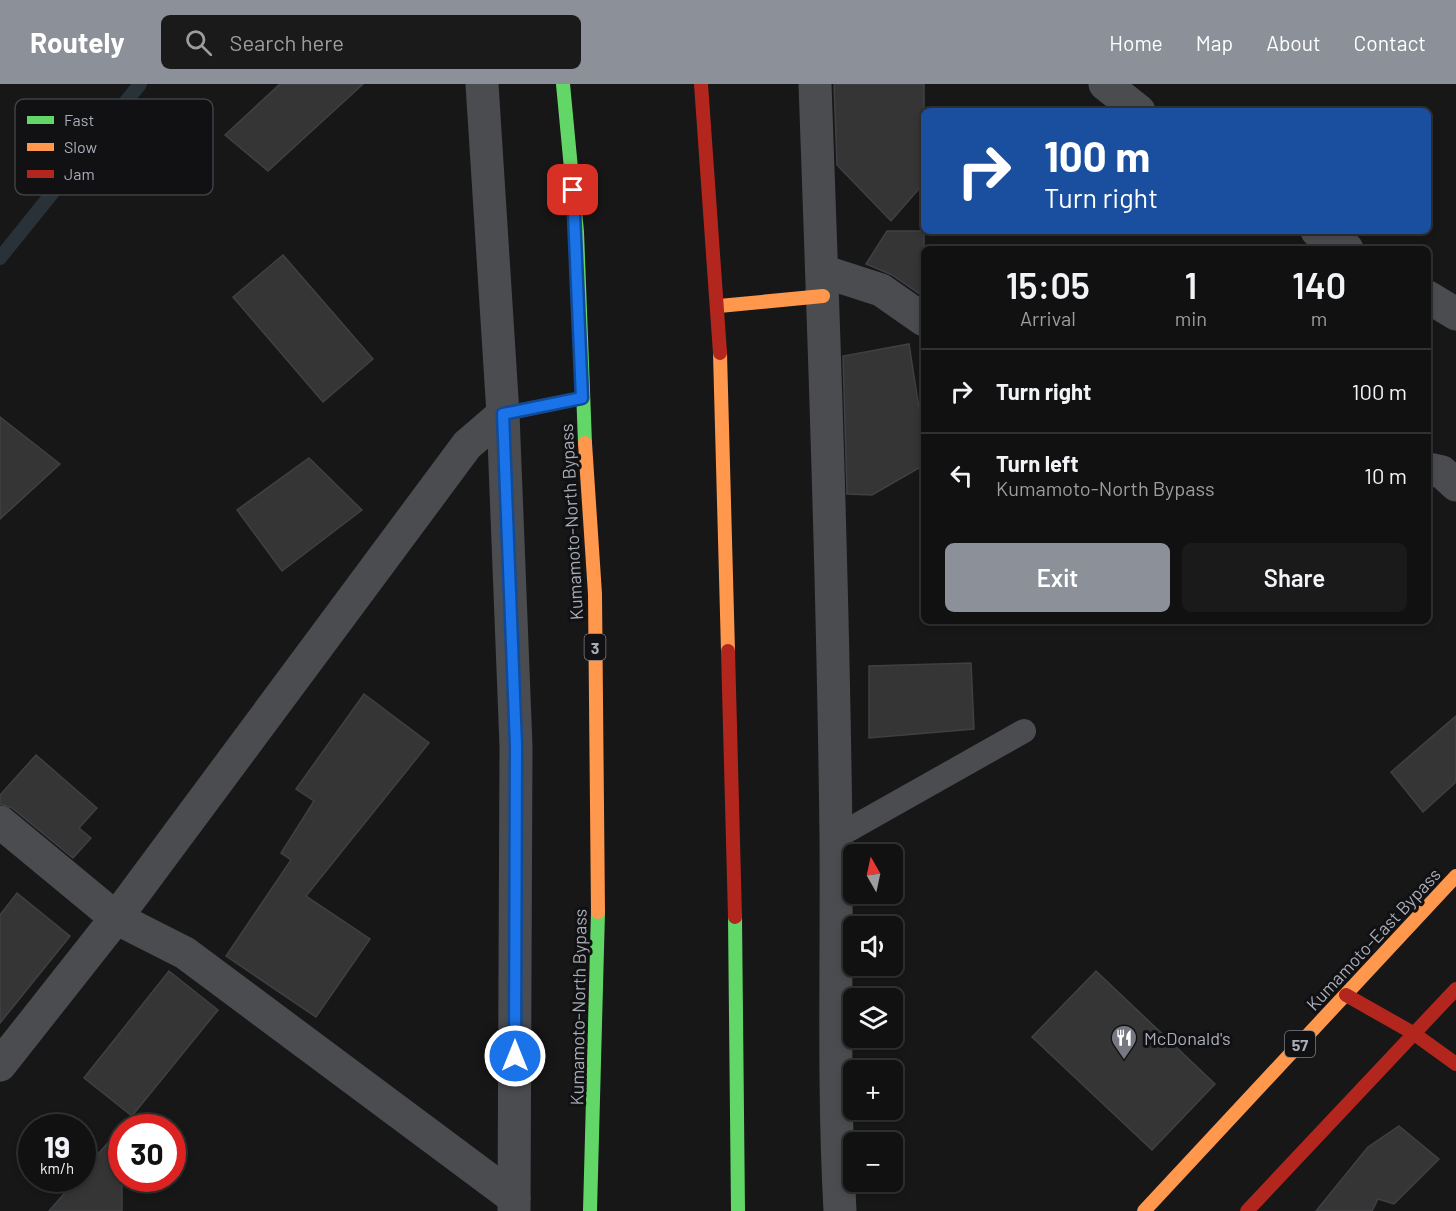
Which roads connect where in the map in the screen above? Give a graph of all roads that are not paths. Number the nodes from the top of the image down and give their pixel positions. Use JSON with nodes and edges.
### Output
{"nodes":[{"id":1,"x":482,"y":84,"type":"edge"},
{"id":2,"x":563,"y":84,"type":"edge"},
{"id":3,"x":701,"y":84,"type":"edge"},
{"id":4,"x":815,"y":84,"type":"edge"},
{"id":5,"x":1105,"y":84,"type":"edge"},
{"id":6,"x":1135,"y":108,"type":"edge"},
{"id":7,"x":1322,"y":234,"type":"edge"},
{"id":8,"x":1342,"y":246,"type":"edge"},
{"id":9,"x":822,"y":284,"type":"junction"},
{"id":10,"x":1431,"y":299,"type":"edge"},
{"id":11,"x":719,"y":306,"type":"junction"},
{"id":12,"x":1456,"y":314,"type":"edge"},
{"id":13,"x":921,"y":318,"type":"edge"},
{"id":14,"x":582,"y":398,"type":"junction"},
{"id":15,"x":503,"y":414,"type":"junction"},
{"id":16,"x":1431,"y":470,"type":"edge"},
{"id":17,"x":1456,"y":485,"type":"edge"},
{"id":18,"x":1024,"y":731,"type":"dead end"},
{"id":19,"x":0,"y":822,"type":"edge"},
{"id":20,"x":836,"y":837,"type":"junction"},
{"id":21,"x":1456,"y":876,"type":"edge"},
{"id":22,"x":116,"y":918,"type":"junction"},
{"id":23,"x":1456,"y":989,"type":"edge"},
{"id":24,"x":1346,"y":995,"type":"junction"},
{"id":25,"x":1413,"y":1033,"type":"junction"},
{"id":26,"x":1456,"y":1064,"type":"edge"},
{"id":27,"x":0,"y":1065,"type":"edge"},
{"id":28,"x":514,"y":1205,"type":"edge"},
{"id":29,"x":590,"y":1211,"type":"edge"},
{"id":30,"x":738,"y":1211,"type":"edge"},
{"id":31,"x":840,"y":1211,"type":"edge"},
{"id":32,"x":1144,"y":1211,"type":"edge"},
{"id":33,"x":1247,"y":1211,"type":"edge"}],
"edges":[{"from":1,"to":15,"type":"street"},
{"from":2,"to":14,"type":"main road","name":"Kumamoto-North Bypass","number":"3"},
{"from":3,"to":11,"type":"main road"},
{"from":4,"to":9,"type":"street"},
{"from":5,"to":6,"type":"street"},
{"from":7,"to":8,"type":"street"},
{"from":9,"to":11,"type":"main road"},
{"from":9,"to":13,"type":"street"},
{"from":9,"to":20,"type":"street"},
{"from":10,"to":12,"type":"street"},
{"from":11,"to":30,"type":"main road"},
{"from":14,"to":15,"type":"main road"},
{"from":14,"to":29,"type":"main road","name":"Kumamoto-North Bypass","number":"3"},
{"from":15,"to":22,"type":"street"},
{"from":15,"to":28,"type":"street"},
{"from":16,"to":17,"type":"street"},
{"from":18,"to":20,"type":"lane"},
{"from":19,"to":22,"type":"street"},
{"from":20,"to":31,"type":"street"},
{"from":21,"to":24,"type":"main road","name":"Kumamoto-East Bypass","number":"57"},
{"from":22,"to":27,"type":"street"},
{"from":22,"to":28,"type":"street"},
{"from":23,"to":25,"type":"main road"},
{"from":24,"to":25,"type":"main road"},
{"from":24,"to":32,"type":"main road","name":"Kumamoto-East Bypass","number":"57"},
{"from":25,"to":26,"type":"main road"},
{"from":25,"to":33,"type":"main road"}]}
